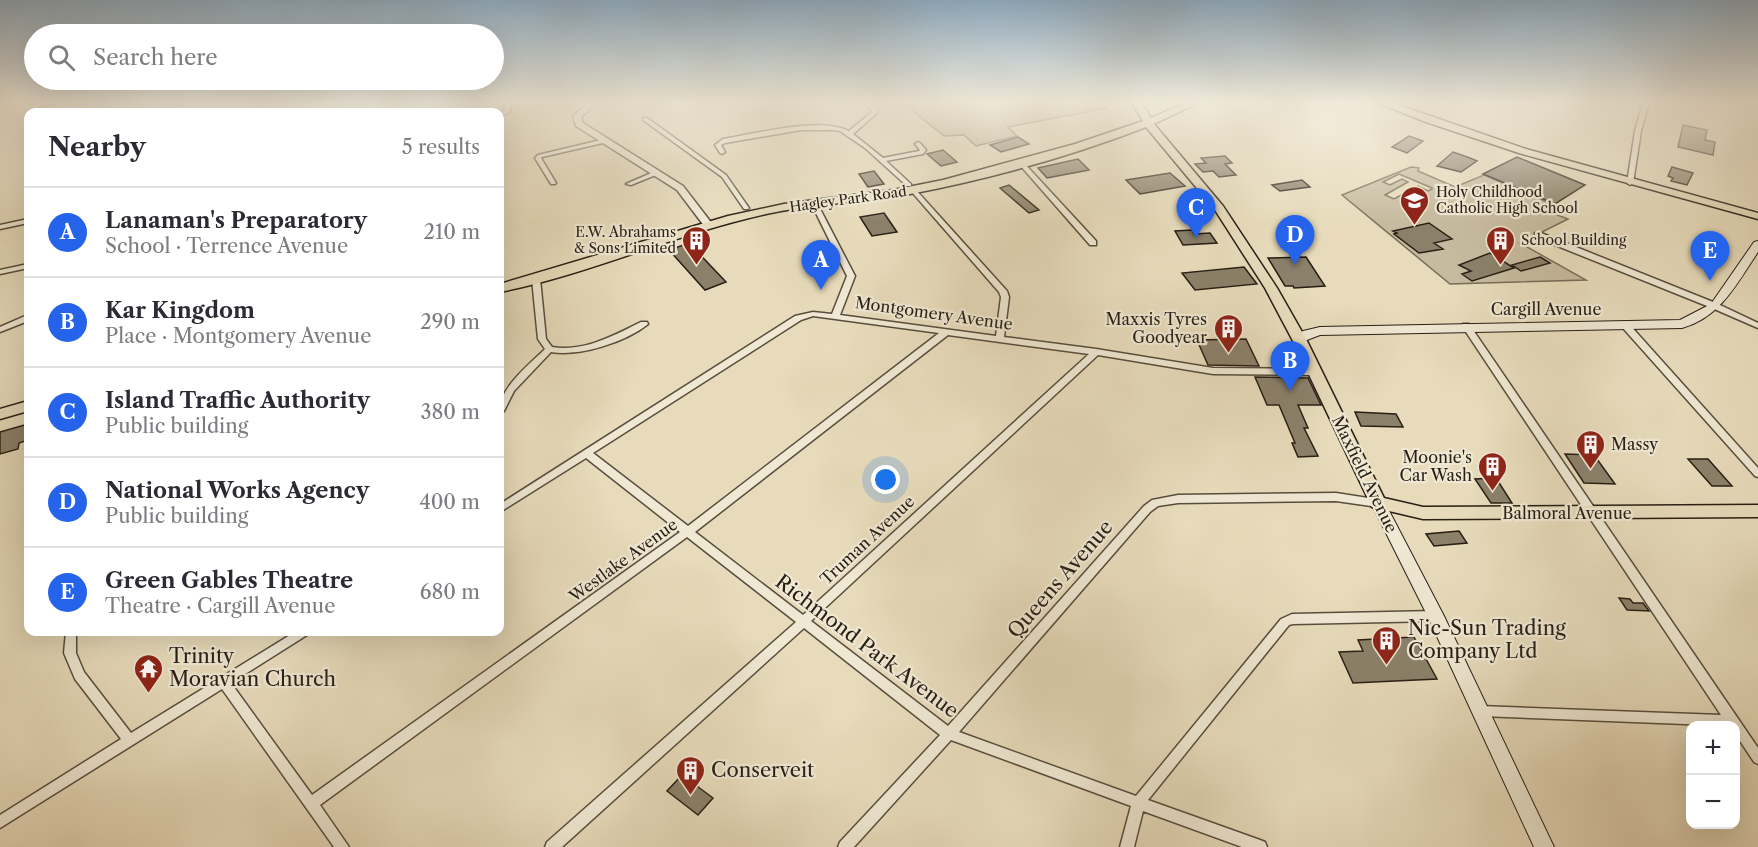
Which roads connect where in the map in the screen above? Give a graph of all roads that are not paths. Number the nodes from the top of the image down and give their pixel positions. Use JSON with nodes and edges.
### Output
{"nodes":[{"id":1,"x":597,"y":143,"type":"edge"},
{"id":2,"x":607,"y":143,"type":"edge"},
{"id":3,"x":678,"y":143,"type":"edge"},
{"id":4,"x":720,"y":143,"type":"edge"},
{"id":5,"x":859,"y":143,"type":"edge"},
{"id":6,"x":1080,"y":143,"type":"edge"},
{"id":7,"x":1093,"y":143,"type":"edge"},
{"id":8,"x":1162,"y":143,"type":"edge"},
{"id":9,"x":1492,"y":143,"type":"edge"},
{"id":10,"x":1636,"y":143,"type":"edge"},
{"id":11,"x":918,"y":144,"type":"dead end"},
{"id":12,"x":722,"y":152,"type":"dead end"},
{"id":13,"x":880,"y":160,"type":"junction"},
{"id":14,"x":1022,"y":163,"type":"junction"},
{"id":15,"x":657,"y":173,"type":"junction"},
{"id":16,"x":553,"y":183,"type":"dead end"},
{"id":17,"x":1630,"y":183,"type":"junction"},
{"id":18,"x":629,"y":184,"type":"dead end"},
{"id":19,"x":911,"y":188,"type":"junction"},
{"id":20,"x":814,"y":203,"type":"junction"},
{"id":21,"x":746,"y":208,"type":"junction"},
{"id":22,"x":1758,"y":216,"type":"edge"},
{"id":23,"x":24,"y":222,"type":"edge"},
{"id":24,"x":706,"y":223,"type":"junction"},
{"id":25,"x":0,"y":227,"type":"edge"},
{"id":26,"x":1538,"y":235,"type":"dead end"},
{"id":27,"x":1093,"y":243,"type":"dead end"},
{"id":28,"x":1758,"y":244,"type":"edge"},
{"id":29,"x":24,"y":267,"type":"edge"},
{"id":30,"x":0,"y":272,"type":"edge"},
{"id":31,"x":536,"y":279,"type":"junction"},
{"id":32,"x":504,"y":280,"type":"edge"},
{"id":33,"x":504,"y":287,"type":"edge"},
{"id":34,"x":1715,"y":306,"type":"junction"},
{"id":35,"x":836,"y":315,"type":"junction"},
{"id":36,"x":24,"y":320,"type":"edge"},
{"id":37,"x":644,"y":324,"type":"dead end"},
{"id":38,"x":1625,"y":325,"type":"junction"},
{"id":39,"x":1466,"y":326,"type":"junction"},
{"id":40,"x":1758,"y":326,"type":"edge"},
{"id":41,"x":0,"y":330,"type":"edge"},
{"id":42,"x":946,"y":332,"type":"junction"},
{"id":43,"x":1000,"y":339,"type":"junction"},
{"id":44,"x":1299,"y":339,"type":"junction"},
{"id":45,"x":549,"y":349,"type":"junction"},
{"id":46,"x":1096,"y":352,"type":"junction"},
{"id":47,"x":1309,"y":372,"type":"dead end"},
{"id":48,"x":504,"y":403,"type":"edge"},
{"id":49,"x":24,"y":407,"type":"edge"},
{"id":50,"x":0,"y":414,"type":"edge"},
{"id":51,"x":24,"y":414,"type":"edge"},
{"id":52,"x":0,"y":421,"type":"edge"},
{"id":53,"x":586,"y":453,"type":"junction"},
{"id":54,"x":1758,"y":474,"type":"edge"},
{"id":55,"x":1378,"y":503,"type":"junction"},
{"id":56,"x":504,"y":504,"type":"edge"},
{"id":57,"x":1758,"y":511,"type":"edge"},
{"id":58,"x":1592,"y":513,"type":"junction"},
{"id":59,"x":687,"y":532,"type":"junction"},
{"id":60,"x":1436,"y":616,"type":"junction"},
{"id":61,"x":803,"y":622,"type":"junction"},
{"id":62,"x":71,"y":636,"type":"edge"},
{"id":63,"x":297,"y":636,"type":"edge"},
{"id":64,"x":223,"y":682,"type":"junction"},
{"id":65,"x":1480,"y":711,"type":"junction"},
{"id":66,"x":1732,"y":721,"type":"edge"},
{"id":67,"x":1686,"y":722,"type":"edge"},
{"id":68,"x":1740,"y":732,"type":"edge"},
{"id":69,"x":950,"y":734,"type":"junction"},
{"id":70,"x":130,"y":741,"type":"junction"},
{"id":71,"x":1758,"y":758,"type":"edge"},
{"id":72,"x":1138,"y":803,"type":"junction"},
{"id":73,"x":311,"y":804,"type":"junction"},
{"id":74,"x":0,"y":822,"type":"edge"},
{"id":75,"x":342,"y":847,"type":"edge"},
{"id":76,"x":552,"y":847,"type":"edge"},
{"id":77,"x":845,"y":847,"type":"edge"},
{"id":78,"x":1127,"y":847,"type":"edge"},
{"id":79,"x":1260,"y":847,"type":"edge"},
{"id":80,"x":1544,"y":847,"type":"edge"}],
"edges":[{"from":1,"to":16,"type":"street"},
{"from":2,"to":15,"type":"street"},
{"from":3,"to":21,"type":"street"},
{"from":4,"to":12,"type":"street"},
{"from":5,"to":13,"type":"street"},
{"from":6,"to":19,"type":"main road","name":"Hagley Park Road"},
{"from":7,"to":14,"type":"main road","name":"Hagley Park Road"},
{"from":8,"to":44,"type":"main road","name":"Maxfield Avenue"},
{"from":9,"to":17,"type":"main road"},
{"from":10,"to":17,"type":"street"},
{"from":11,"to":13,"type":"street"},
{"from":13,"to":19,"type":"street"},
{"from":14,"to":19,"type":"main road","name":"Hagley Park Road"},
{"from":14,"to":27,"type":"street"},
{"from":15,"to":18,"type":"street"},
{"from":15,"to":24,"type":"street"},
{"from":17,"to":22,"type":"main road"},
{"from":19,"to":20,"type":"main road","name":"Hagley Park Road"},
{"from":19,"to":21,"type":"main road","name":"Hagley Park Road"},
{"from":19,"to":43,"type":"street"},
{"from":20,"to":24,"type":"main road","name":"Hagley Park Road"},
{"from":20,"to":35,"type":"street"},
{"from":21,"to":24,"type":"main road","name":"Hagley Park Road"},
{"from":23,"to":25,"type":"street"},
{"from":24,"to":31,"type":"main road","name":"Hagley Park Road"},
{"from":24,"to":32,"type":"main road","name":"Hagley Park Road"},
{"from":26,"to":34,"type":"street"},
{"from":28,"to":34,"type":"main road","name":"Cargill Avenue"},
{"from":29,"to":30,"type":"street"},
{"from":31,"to":33,"type":"main road","name":"Hagley Park Road"},
{"from":31,"to":45,"type":"street"},
{"from":34,"to":38,"type":"main road","name":"Cargill Avenue"},
{"from":34,"to":40,"type":"street"},
{"from":35,"to":42,"type":"street","name":"Montgomery Avenue"},
{"from":35,"to":53,"type":"street","name":"Montgomery Avenue"},
{"from":36,"to":41,"type":"street"},
{"from":37,"to":45,"type":"street"},
{"from":38,"to":39,"type":"main road","name":"Cargill Avenue"},
{"from":38,"to":54,"type":"street"},
{"from":39,"to":44,"type":"main road","name":"Cargill Avenue"},
{"from":39,"to":58,"type":"street"},
{"from":42,"to":43,"type":"street","name":"Montgomery Avenue"},
{"from":42,"to":59,"type":"street","name":"Westlake Avenue"},
{"from":43,"to":46,"type":"street","name":"Montgomery Avenue"},
{"from":44,"to":55,"type":"main road","name":"Maxfield Avenue"},
{"from":45,"to":48,"type":"street"},
{"from":46,"to":47,"type":"street","name":"Montgomery Avenue"},
{"from":46,"to":61,"type":"street","name":"Truman Avenue"},
{"from":49,"to":50,"type":"main road"},
{"from":51,"to":52,"type":"main road"},
{"from":53,"to":56,"type":"street","name":"Montgomery Avenue"},
{"from":53,"to":59,"type":"street","name":"Richmond Park Avenue"},
{"from":55,"to":58,"type":"main road","name":"Balmoral Avenue"},
{"from":55,"to":60,"type":"main road","name":"Maxfield Avenue"},
{"from":55,"to":69,"type":"street","name":"Queens Avenue"},
{"from":57,"to":58,"type":"main road","name":"Balmoral Avenue"},
{"from":58,"to":66,"type":"street"},
{"from":59,"to":61,"type":"street","name":"Richmond Park Avenue"},
{"from":59,"to":73,"type":"street","name":"Westlake Avenue"},
{"from":60,"to":65,"type":"main road","name":"Maxfield Avenue"},
{"from":60,"to":72,"type":"street"},
{"from":61,"to":69,"type":"street","name":"Richmond Park Avenue"},
{"from":61,"to":76,"type":"street","name":"Truman Avenue"},
{"from":62,"to":70,"type":"street"},
{"from":63,"to":64,"type":"street"},
{"from":64,"to":70,"type":"street"},
{"from":64,"to":73,"type":"street"},
{"from":65,"to":67,"type":"street"},
{"from":65,"to":80,"type":"main road","name":"Maxfield Avenue"},
{"from":68,"to":71,"type":"street"},
{"from":69,"to":72,"type":"street","name":"Richmond Park Avenue"},
{"from":69,"to":77,"type":"street","name":"Queens Avenue"},
{"from":70,"to":74,"type":"street"},
{"from":72,"to":78,"type":"street"},
{"from":72,"to":79,"type":"street","name":"Richmond Park Avenue"},
{"from":73,"to":75,"type":"street"}]}
